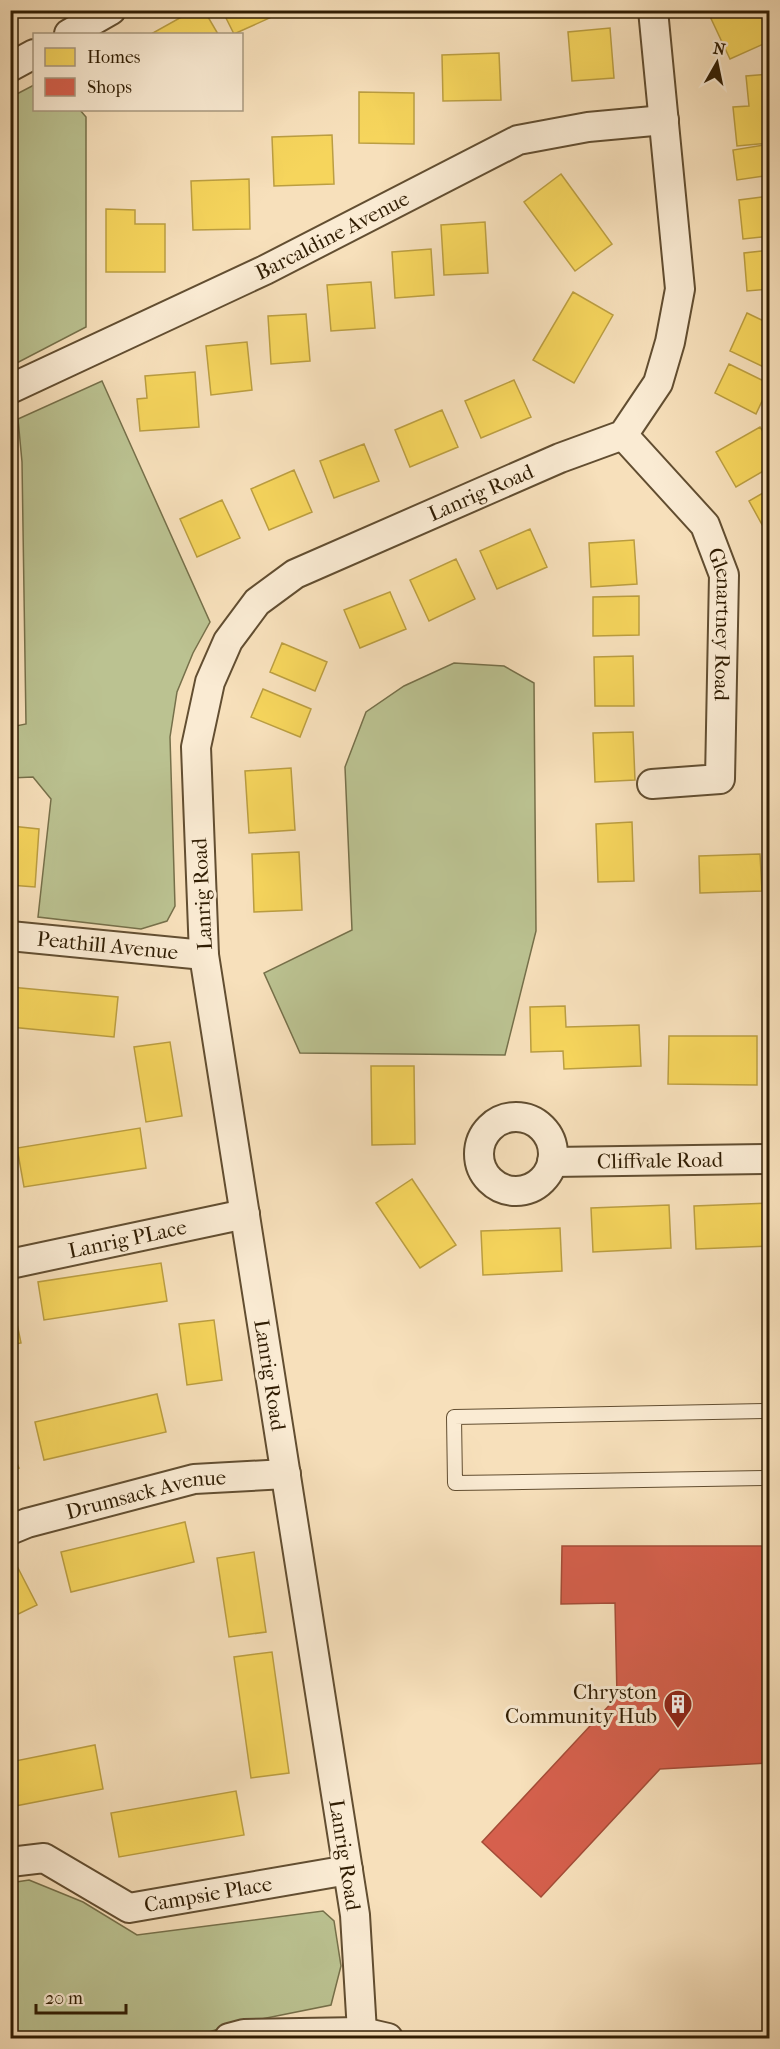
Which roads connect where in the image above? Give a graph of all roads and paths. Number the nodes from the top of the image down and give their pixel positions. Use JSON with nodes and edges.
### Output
{"nodes":[{"id":1,"x":111,"y":10,"type":"edge"},
{"id":2,"x":653,"y":10,"type":"edge"},
{"id":3,"x":71,"y":33,"type":"edge"},
{"id":4,"x":33,"y":55,"type":"edge"},
{"id":5,"x":10,"y":67,"type":"edge"},
{"id":6,"x":664,"y":120,"type":"junction"},
{"id":7,"x":10,"y":389,"type":"edge"},
{"id":8,"x":623,"y":435,"type":"junction"},
{"id":9,"x":652,"y":783,"type":"dead end"},
{"id":10,"x":10,"y":936,"type":"edge"},
{"id":11,"x":204,"y":955,"type":"junction"},
{"id":12,"x":770,"y":1159,"type":"edge"},
{"id":13,"x":552,"y":1162,"type":"dead end"},
{"id":14,"x":245,"y":1214,"type":"junction"},
{"id":15,"x":10,"y":1264,"type":"edge"},
{"id":16,"x":770,"y":1411,"type":"edge"},
{"id":17,"x":285,"y":1474,"type":"junction"},
{"id":18,"x":770,"y":1478,"type":"edge"},
{"id":19,"x":10,"y":1530,"type":"edge"},
{"id":20,"x":10,"y":1862,"type":"edge"},
{"id":21,"x":348,"y":1870,"type":"junction"},
{"id":22,"x":375,"y":2035,"type":"edge"},
{"id":23,"x":229,"y":2038,"type":"edge"}],
"edges":[{"from":1,"to":3,"type":"street"},
{"from":2,"to":6,"type":"street"},
{"from":4,"to":5,"type":"street"},
{"from":6,"to":7,"type":"street","name":"Barcaldine Avenue"},
{"from":6,"to":8,"type":"street"},
{"from":8,"to":9,"type":"street","name":"Glenartney Road"},
{"from":8,"to":11,"type":"street","name":"Lanrig Road"},
{"from":10,"to":11,"type":"street","name":"Peathill Avenue"},
{"from":11,"to":14,"type":"street","name":"Lanrig Road"},
{"from":12,"to":13,"type":"street","name":"Cliffvale Road"},
{"from":14,"to":15,"type":"street","name":"Lanrig PLace"},
{"from":14,"to":17,"type":"street","name":"Lanrig Road"},
{"from":16,"to":18,"type":"lane"},
{"from":17,"to":19,"type":"street","name":"Drumsack Avenue"},
{"from":17,"to":21,"type":"street","name":"Lanrig Road"},
{"from":20,"to":21,"type":"street","name":"Campsie Place"},
{"from":21,"to":22,"type":"street","name":"Lanrig Road"},
{"from":22,"to":23,"type":"street"}]}
